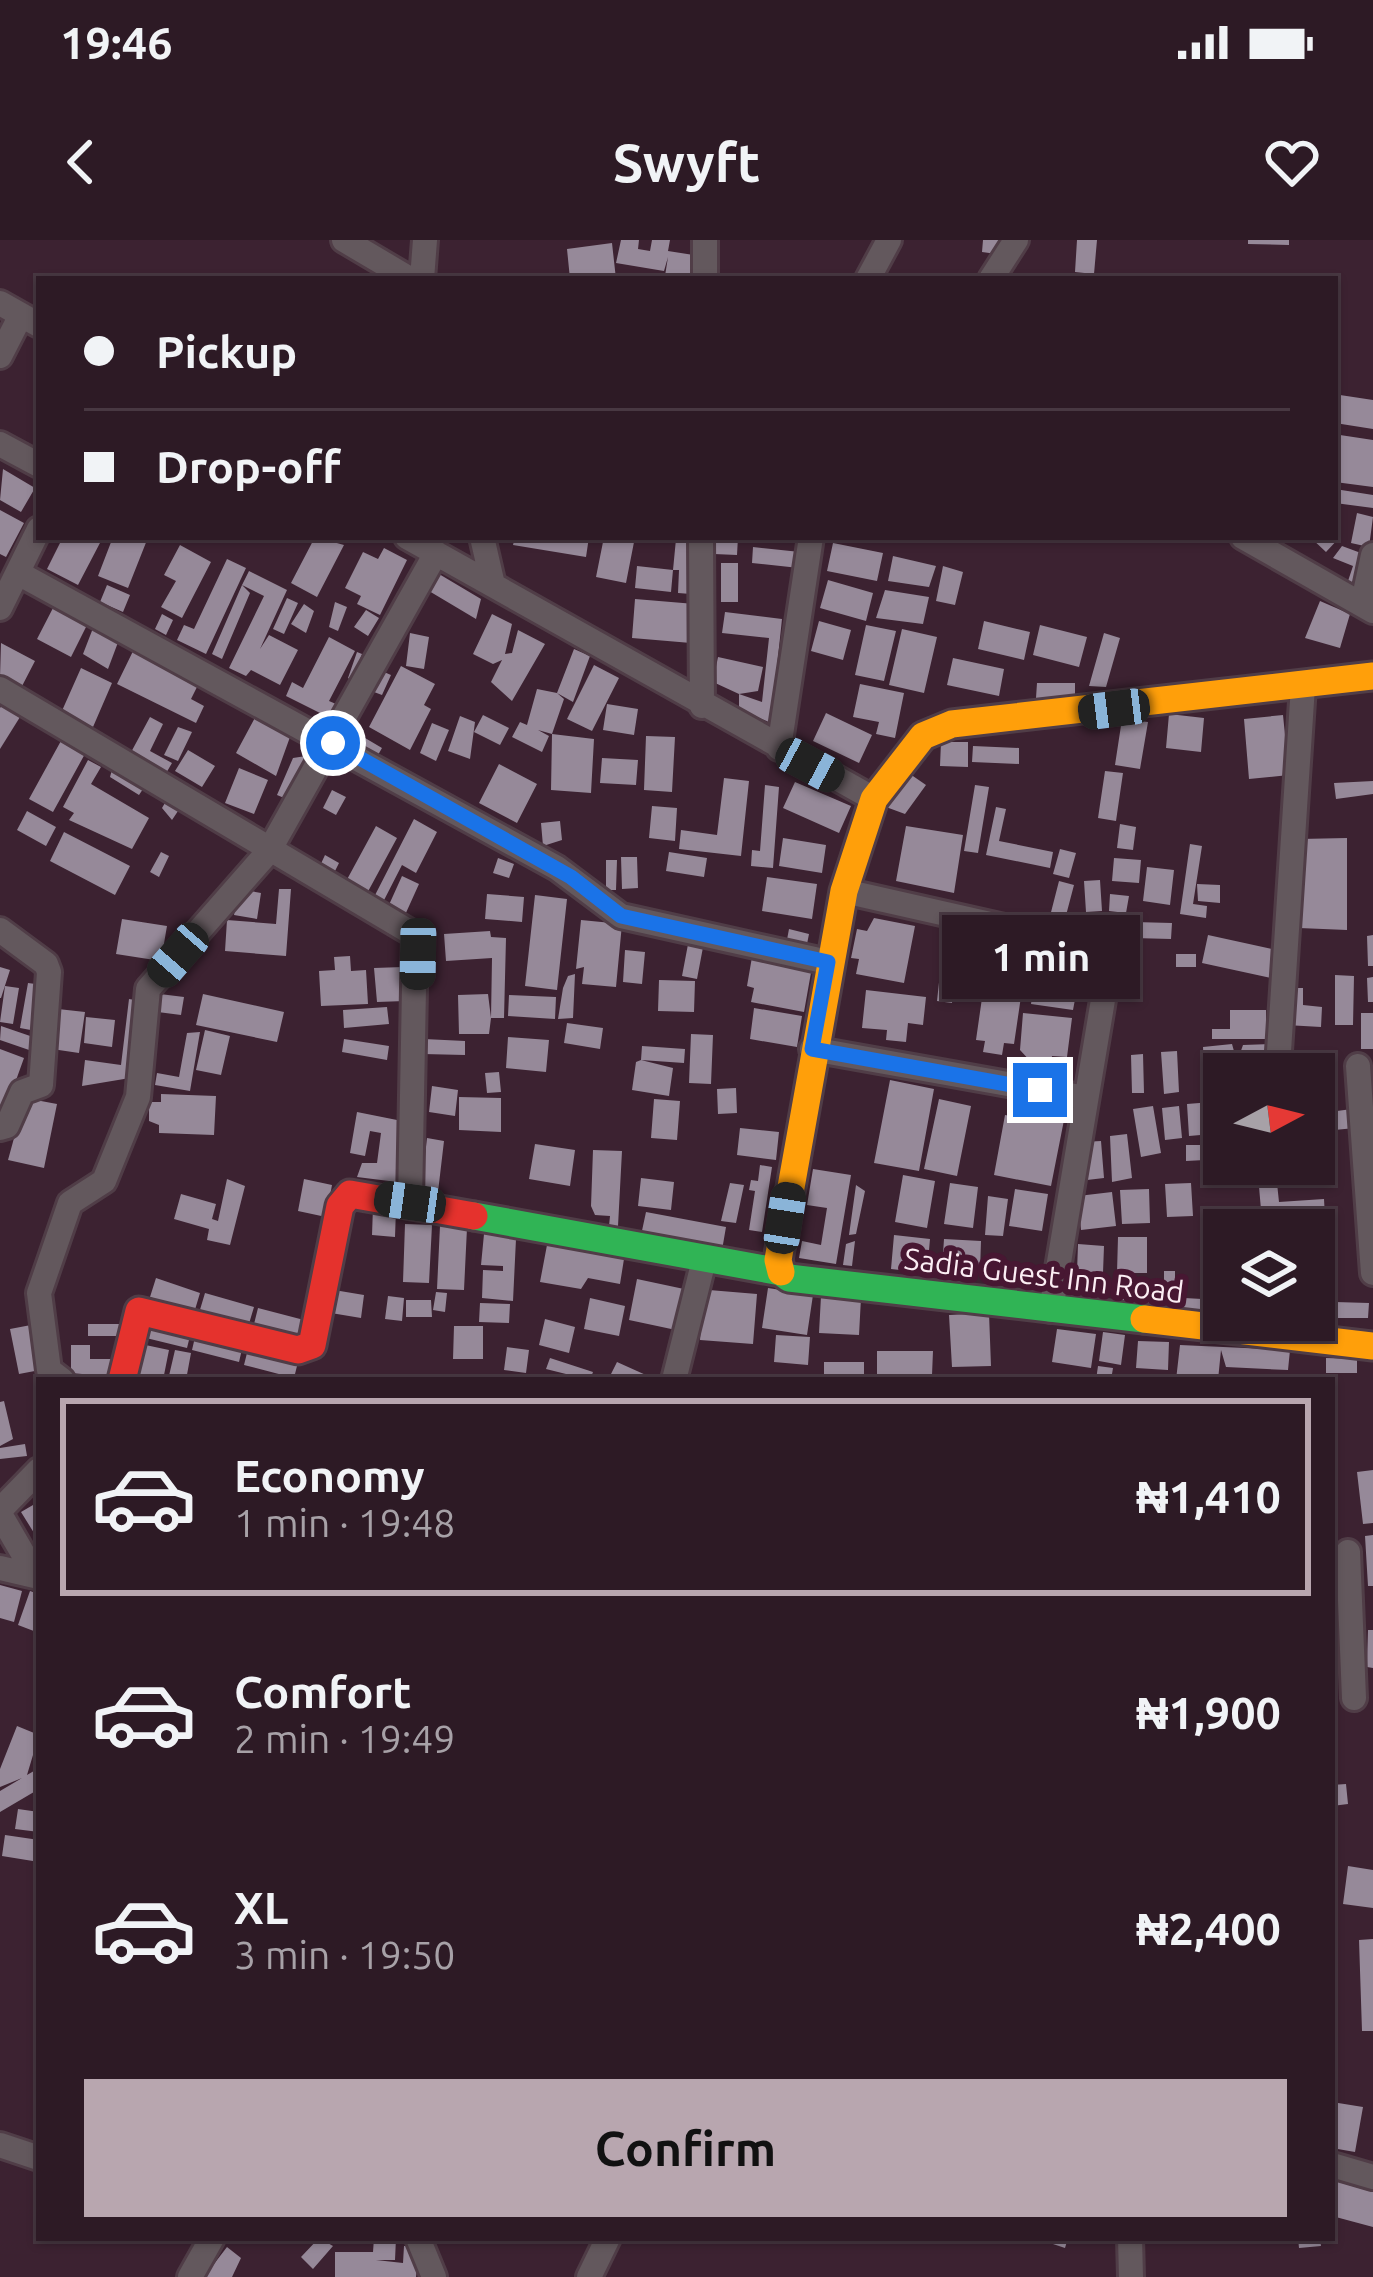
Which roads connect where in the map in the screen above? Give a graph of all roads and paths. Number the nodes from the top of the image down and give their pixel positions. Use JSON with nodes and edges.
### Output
{"nodes":[{"id":1,"x":344,"y":240,"type":"edge"},
{"id":2,"x":425,"y":240,"type":"edge"},
{"id":3,"x":705,"y":240,"type":"edge"},
{"id":4,"x":889,"y":240,"type":"edge"},
{"id":5,"x":1016,"y":240,"type":"edge"},
{"id":6,"x":405,"y":276,"type":"edge"},
{"id":7,"x":422,"y":276,"type":"edge"},
{"id":8,"x":704,"y":276,"type":"edge"},
{"id":9,"x":870,"y":276,"type":"edge"},
{"id":10,"x":993,"y":276,"type":"edge"},
{"id":11,"x":20,"y":315,"type":"edge"},
{"id":12,"x":0,"y":356,"type":"edge"},
{"id":13,"x":0,"y":444,"type":"edge"},
{"id":14,"x":36,"y":463,"type":"edge"},
{"id":15,"x":36,"y":535,"type":"edge"},
{"id":16,"x":412,"y":540,"type":"edge"},
{"id":17,"x":483,"y":540,"type":"edge"},
{"id":18,"x":701,"y":540,"type":"edge"},
{"id":19,"x":811,"y":540,"type":"edge"},
{"id":20,"x":1248,"y":540,"type":"edge"},
{"id":21,"x":436,"y":554,"type":"junction"},
{"id":22,"x":1373,"y":555,"type":"edge"},
{"id":23,"x":18,"y":573,"type":"junction"},
{"id":24,"x":493,"y":585,"type":"junction"},
{"id":25,"x":1368,"y":606,"type":"edge"},
{"id":26,"x":0,"y":608,"type":"edge"},
{"id":27,"x":1373,"y":676,"type":"edge"},
{"id":28,"x":1303,"y":686,"type":"junction"},
{"id":29,"x":0,"y":689,"type":"edge"},
{"id":30,"x":702,"y":706,"type":"junction"},
{"id":31,"x":333,"y":743,"type":"junction"},
{"id":32,"x":778,"y":748,"type":"junction"},
{"id":33,"x":874,"y":799,"type":"junction"},
{"id":34,"x":269,"y":851,"type":"junction"},
{"id":35,"x":844,"y":891,"type":"junction"},
{"id":36,"x":0,"y":930,"type":"edge"},
{"id":37,"x":828,"y":962,"type":"junction"},
{"id":38,"x":812,"y":1049,"type":"junction"},
{"id":39,"x":1279,"y":1051,"type":"dead end"},
{"id":40,"x":1358,"y":1066,"type":"dead end"},
{"id":41,"x":1086,"y":1098,"type":"junction"},
{"id":42,"x":0,"y":1128,"type":"edge"},
{"id":43,"x":410,"y":1202,"type":"junction"},
{"id":44,"x":704,"y":1260,"type":"junction"},
{"id":45,"x":782,"y":1272,"type":"junction"},
{"id":46,"x":1373,"y":1273,"type":"edge"},
{"id":47,"x":1051,"y":1310,"type":"junction"},
{"id":48,"x":1373,"y":1346,"type":"edge"},
{"id":49,"x":58,"y":1377,"type":"edge"},
{"id":50,"x":123,"y":1377,"type":"edge"},
{"id":51,"x":675,"y":1377,"type":"edge"},
{"id":52,"x":36,"y":1473,"type":"edge"},
{"id":53,"x":0,"y":1512,"type":"edge"},
{"id":54,"x":1348,"y":1552,"type":"dead end"},
{"id":55,"x":0,"y":1568,"type":"edge"},
{"id":56,"x":36,"y":1574,"type":"edge"},
{"id":57,"x":36,"y":1577,"type":"edge"},
{"id":58,"x":1353,"y":1698,"type":"edge"},
{"id":59,"x":0,"y":2145,"type":"edge"},
{"id":60,"x":36,"y":2157,"type":"edge"},
{"id":61,"x":1335,"y":2166,"type":"edge"},
{"id":62,"x":1373,"y":2177,"type":"edge"},
{"id":63,"x":210,"y":2241,"type":"edge"},
{"id":64,"x":419,"y":2241,"type":"edge"},
{"id":65,"x":607,"y":2241,"type":"edge"},
{"id":66,"x":1130,"y":2241,"type":"edge"},
{"id":67,"x":190,"y":2277,"type":"edge"},
{"id":68,"x":434,"y":2277,"type":"edge"},
{"id":69,"x":589,"y":2277,"type":"edge"},
{"id":70,"x":1131,"y":2277,"type":"edge"}],
"edges":[{"from":1,"to":6,"type":"street"},
{"from":2,"to":7,"type":"street"},
{"from":3,"to":8,"type":"street"},
{"from":4,"to":9,"type":"street"},
{"from":5,"to":10,"type":"street"},
{"from":11,"to":12,"type":"street"},
{"from":13,"to":14,"type":"street"},
{"from":15,"to":23,"type":"street"},
{"from":16,"to":21,"type":"street"},
{"from":17,"to":24,"type":"street"},
{"from":18,"to":30,"type":"street"},
{"from":19,"to":32,"type":"street"},
{"from":20,"to":25,"type":"street"},
{"from":21,"to":24,"type":"street"},
{"from":21,"to":31,"type":"street"},
{"from":22,"to":25,"type":"street"},
{"from":23,"to":26,"type":"street"},
{"from":23,"to":31,"type":"street"},
{"from":24,"to":30,"type":"street"},
{"from":27,"to":28,"type":"street"},
{"from":28,"to":33,"type":"street"},
{"from":28,"to":39,"type":"street"},
{"from":29,"to":34,"type":"street"},
{"from":30,"to":32,"type":"street"},
{"from":31,"to":34,"type":"street"},
{"from":31,"to":37,"type":"street"},
{"from":32,"to":33,"type":"street"},
{"from":33,"to":35,"type":"street"},
{"from":34,"to":43,"type":"street"},
{"from":34,"to":49,"type":"street"},
{"from":35,"to":37,"type":"street"},
{"from":35,"to":41,"type":"street"},
{"from":36,"to":42,"type":"street"},
{"from":37,"to":38,"type":"street"},
{"from":38,"to":41,"type":"street"},
{"from":38,"to":45,"type":"street"},
{"from":40,"to":46,"type":"street"},
{"from":41,"to":47,"type":"street"},
{"from":43,"to":44,"type":"street","name":"Sadia Guest Inn Road"},
{"from":43,"to":50,"type":"street","name":"Sadia Guest Inn Road"},
{"from":44,"to":45,"type":"street","name":"Sadia Guest Inn Road"},
{"from":44,"to":51,"type":"street"},
{"from":45,"to":47,"type":"street","name":"Sadia Guest Inn Road"},
{"from":47,"to":48,"type":"street","name":"Sadia Guest Inn Road"},
{"from":52,"to":53,"type":"street"},
{"from":53,"to":56,"type":"street"},
{"from":54,"to":58,"type":"street"},
{"from":55,"to":57,"type":"street"},
{"from":59,"to":60,"type":"street"},
{"from":61,"to":62,"type":"street"},
{"from":63,"to":67,"type":"street"},
{"from":64,"to":68,"type":"street"},
{"from":65,"to":69,"type":"street"},
{"from":66,"to":70,"type":"street"}]}
